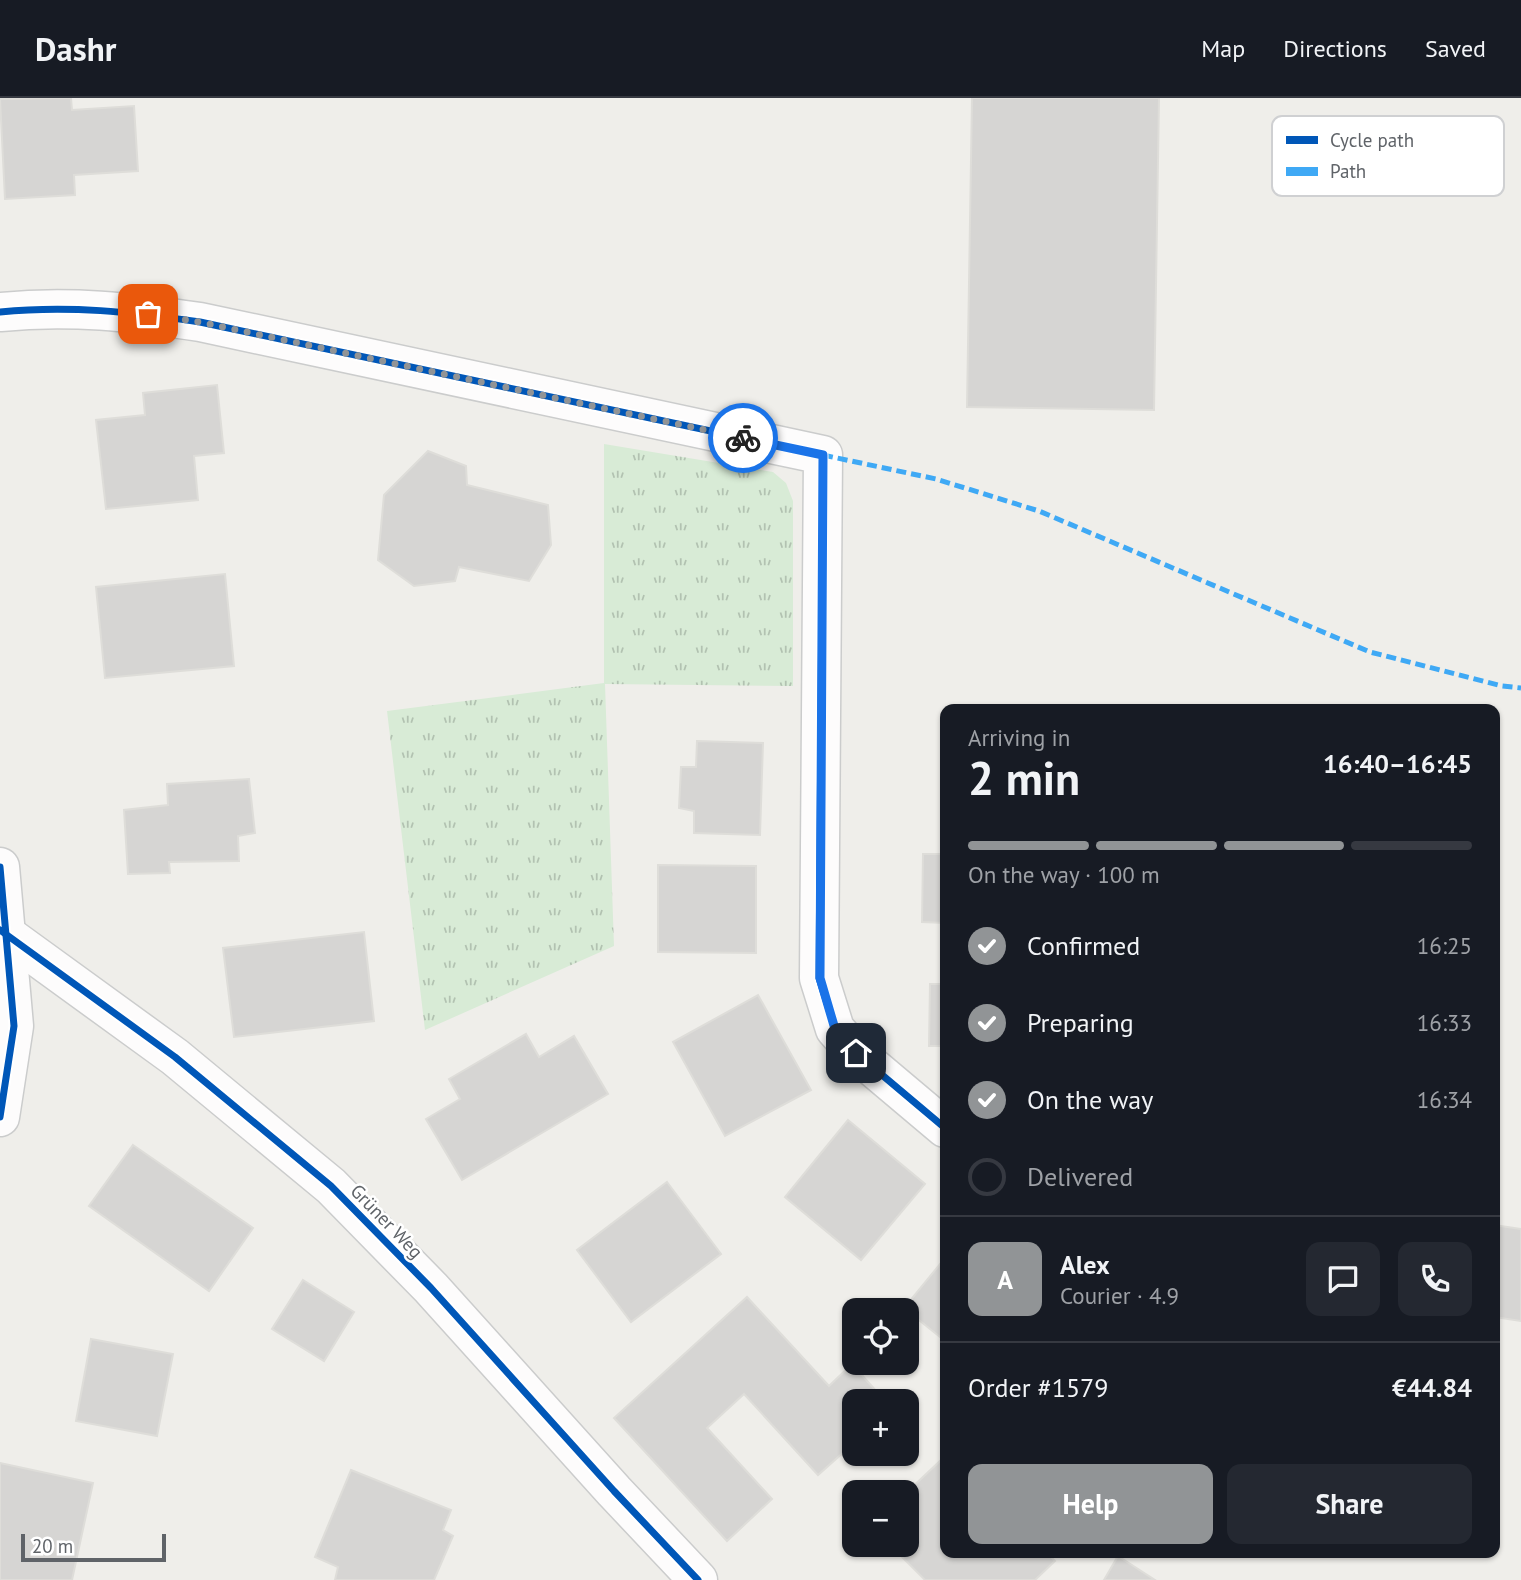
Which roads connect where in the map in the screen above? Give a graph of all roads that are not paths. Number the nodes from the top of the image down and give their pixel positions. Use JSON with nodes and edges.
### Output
{"nodes":[{"id":1,"x":0,"y":312,"type":"edge"},
{"id":2,"x":0,"y":867,"type":"edge"},
{"id":3,"x":3,"y":931,"type":"edge"},
{"id":4,"x":0,"y":1117,"type":"edge"},
{"id":5,"x":940,"y":1124,"type":"edge"},
{"id":6,"x":698,"y":1580,"type":"edge"}],
"edges":[{"from":1,"to":5,"type":"street"},
{"from":2,"to":3,"type":"street"},
{"from":3,"to":4,"type":"street"},
{"from":3,"to":6,"type":"street","name":"Grüner Weg"}]}
